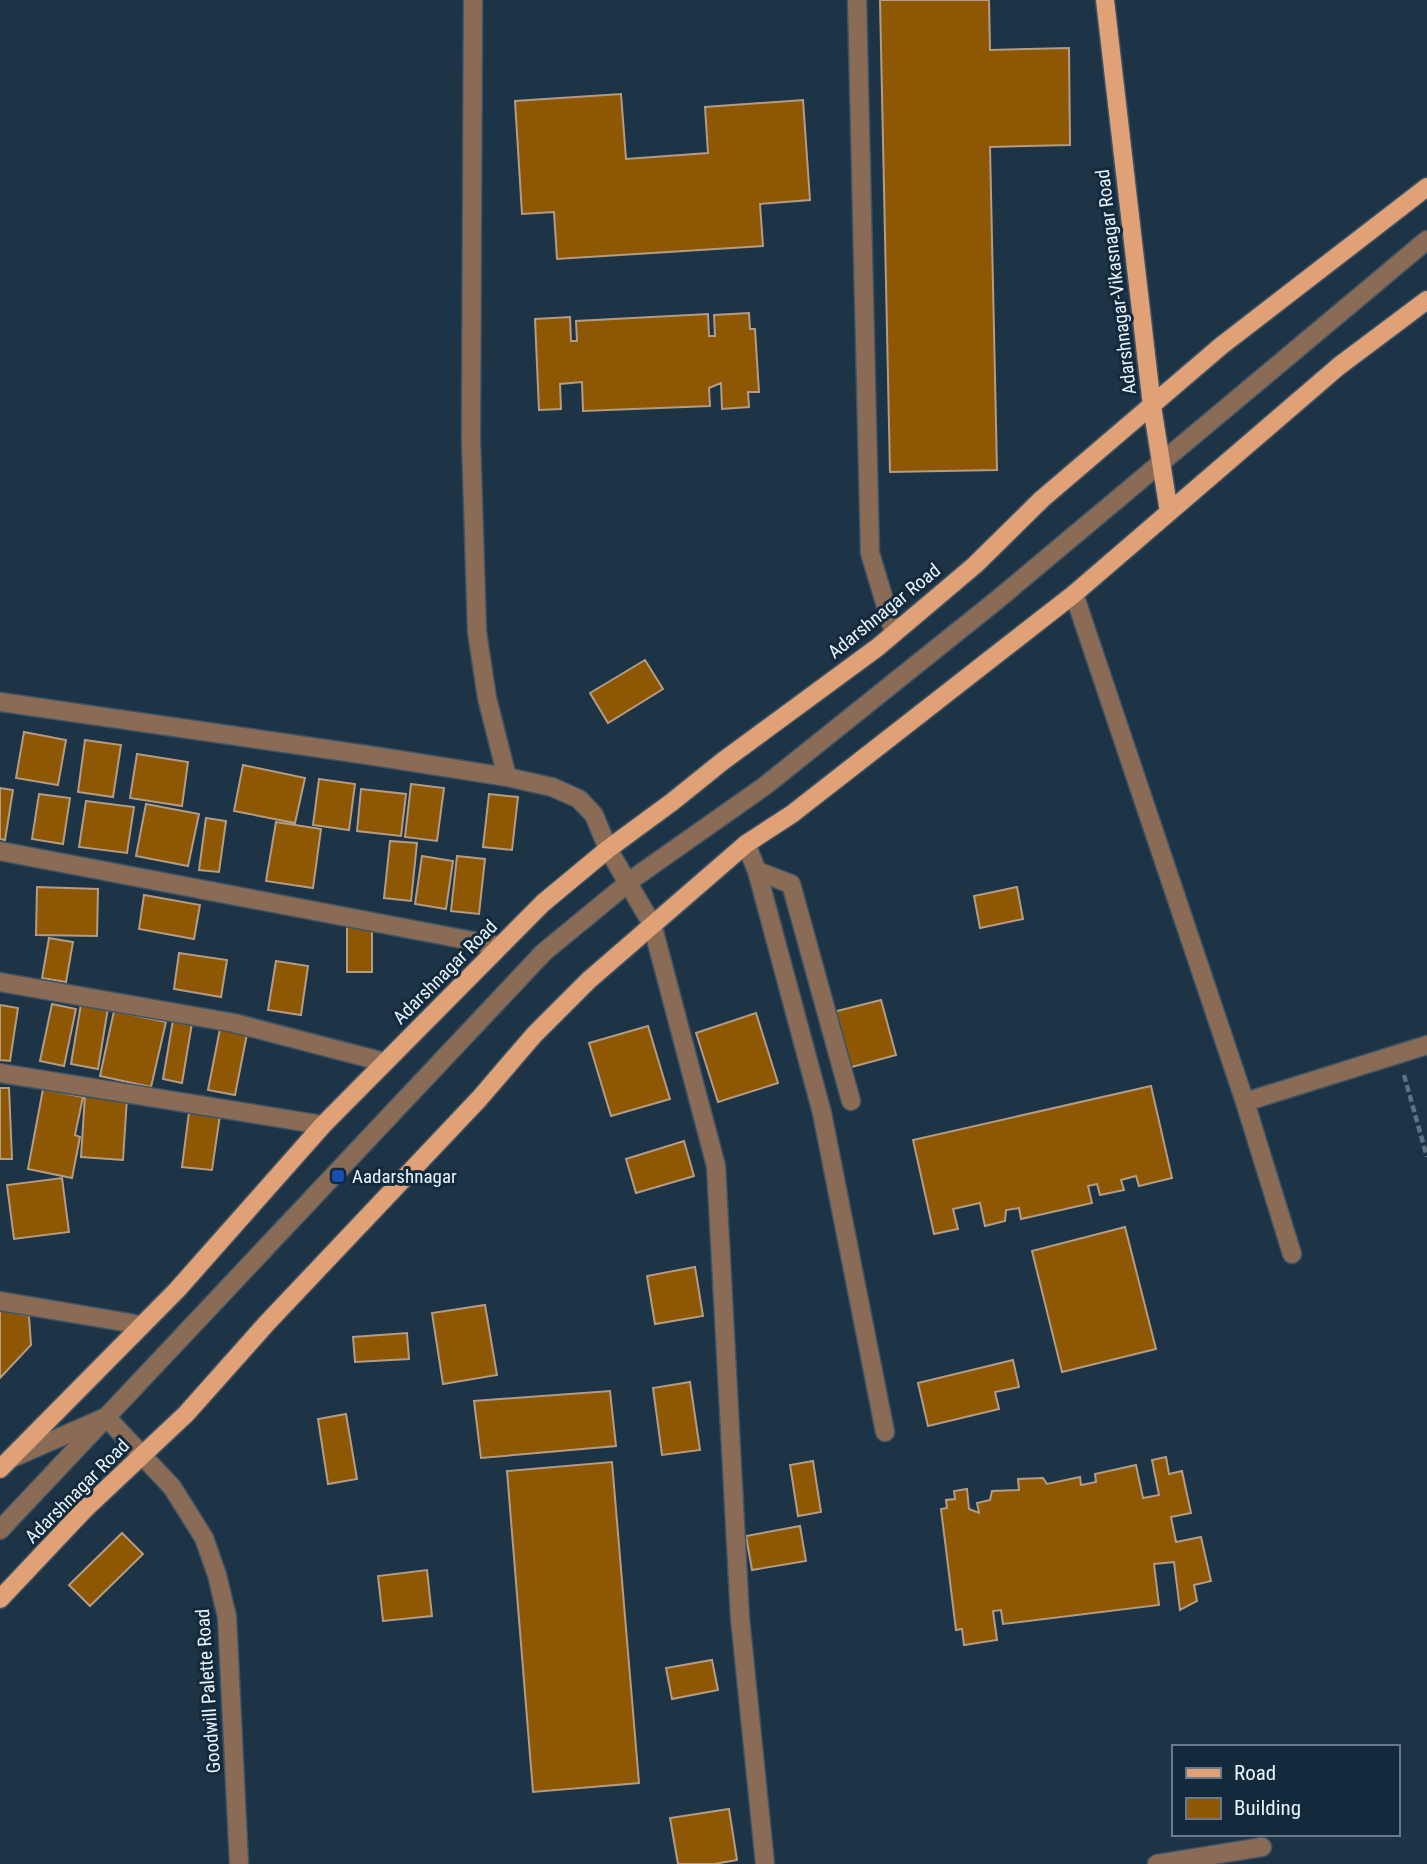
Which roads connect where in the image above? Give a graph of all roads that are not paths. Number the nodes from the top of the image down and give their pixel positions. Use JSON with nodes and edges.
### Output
{"nodes":[{"id":1,"x":472,"y":0,"type":"edge"},
{"id":2,"x":857,"y":0,"type":"edge"},
{"id":3,"x":1105,"y":0,"type":"edge"},
{"id":4,"x":1427,"y":187,"type":"edge"},
{"id":5,"x":1427,"y":240,"type":"edge"},
{"id":6,"x":1427,"y":300,"type":"edge"},
{"id":7,"x":1152,"y":407,"type":"junction"},
{"id":8,"x":1160,"y":463,"type":"junction"},
{"id":9,"x":1169,"y":512,"type":"junction"},
{"id":10,"x":975,"y":565,"type":"joint"},
{"id":11,"x":1074,"y":593,"type":"junction"},
{"id":12,"x":894,"y":634,"type":"junction"},
{"id":13,"x":0,"y":702,"type":"edge"},
{"id":14,"x":507,"y":777,"type":"junction"},
{"id":15,"x":746,"y":844,"type":"junction"},
{"id":16,"x":608,"y":849,"type":"junction"},
{"id":17,"x":0,"y":851,"type":"edge"},
{"id":18,"x":757,"y":871,"type":"junction"},
{"id":19,"x":628,"y":884,"type":"junction"},
{"id":20,"x":652,"y":924,"type":"junction"},
{"id":21,"x":499,"y":946,"type":"junction"},
{"id":22,"x":0,"y":982,"type":"edge"},
{"id":23,"x":1427,"y":1045,"type":"edge"},
{"id":24,"x":384,"y":1062,"type":"junction"},
{"id":25,"x":0,"y":1073,"type":"edge"},
{"id":26,"x":850,"y":1101,"type":"dead end"},
{"id":27,"x":1244,"y":1102,"type":"junction"},
{"id":28,"x":323,"y":1125,"type":"junction"},
{"id":29,"x":1292,"y":1254,"type":"dead end"},
{"id":30,"x":0,"y":1301,"type":"edge"},
{"id":31,"x":142,"y":1325,"type":"junction"},
{"id":32,"x":106,"y":1417,"type":"junction"},
{"id":33,"x":885,"y":1432,"type":"dead end"},
{"id":34,"x":140,"y":1455,"type":"junction"},
{"id":35,"x":4,"y":1464,"type":"edge"},
{"id":36,"x":0,"y":1530,"type":"edge"},
{"id":37,"x":0,"y":1599,"type":"edge"},
{"id":38,"x":1262,"y":1847,"type":"dead end"},
{"id":39,"x":239,"y":1864,"type":"edge"},
{"id":40,"x":765,"y":1864,"type":"edge"},
{"id":41,"x":1157,"y":1864,"type":"edge"}],
"edges":[{"from":1,"to":14,"type":"street"},
{"from":2,"to":12,"type":"street"},
{"from":3,"to":7,"type":"main road","name":"Adarshnagar-Vikasnagar Road"},
{"from":4,"to":7,"type":"main road"},
{"from":5,"to":8,"type":"street"},
{"from":6,"to":9,"type":"main road","name":"Adarshnagar Road"},
{"from":7,"to":8,"type":"main road"},
{"from":7,"to":10,"type":"main road","name":"Adarshnagar-Vikasnagar Road"},
{"from":8,"to":9,"type":"main road"},
{"from":8,"to":19,"type":"street"},
{"from":9,"to":11,"type":"main road","name":"Adarshnagar Road"},
{"from":10,"to":12,"type":"main road","name":"Adarshnagar Road"},
{"from":11,"to":15,"type":"main road","name":"Adarshnagar Road"},
{"from":11,"to":27,"type":"street"},
{"from":12,"to":16,"type":"main road","name":"Adarshnagar Road"},
{"from":13,"to":14,"type":"street"},
{"from":14,"to":16,"type":"street"},
{"from":15,"to":18,"type":"street"},
{"from":15,"to":20,"type":"main road","name":"Adarshnagar Road"},
{"from":16,"to":19,"type":"street"},
{"from":16,"to":21,"type":"main road","name":"Adarshnagar Road"},
{"from":17,"to":21,"type":"street"},
{"from":18,"to":26,"type":"street"},
{"from":18,"to":33,"type":"street"},
{"from":19,"to":20,"type":"street"},
{"from":19,"to":32,"type":"street"},
{"from":20,"to":34,"type":"main road","name":"Adarshnagar Road"},
{"from":20,"to":40,"type":"street"},
{"from":21,"to":24,"type":"main road","name":"Adarshnagar Road"},
{"from":22,"to":24,"type":"street"},
{"from":23,"to":27,"type":"street"},
{"from":24,"to":28,"type":"main road","name":"Adarshnagar Road"},
{"from":25,"to":28,"type":"street"},
{"from":27,"to":29,"type":"street"},
{"from":28,"to":31,"type":"main road","name":"Adarshnagar Road"},
{"from":30,"to":31,"type":"street"},
{"from":31,"to":35,"type":"main road","name":"Adarshnagar Road"},
{"from":32,"to":34,"type":"street","name":"Goodwill Palette Road"},
{"from":32,"to":35,"type":"street"},
{"from":32,"to":36,"type":"street"},
{"from":34,"to":37,"type":"main road","name":"Adarshnagar Road"},
{"from":34,"to":39,"type":"street","name":"Goodwill Palette Road"},
{"from":38,"to":41,"type":"street"}]}
